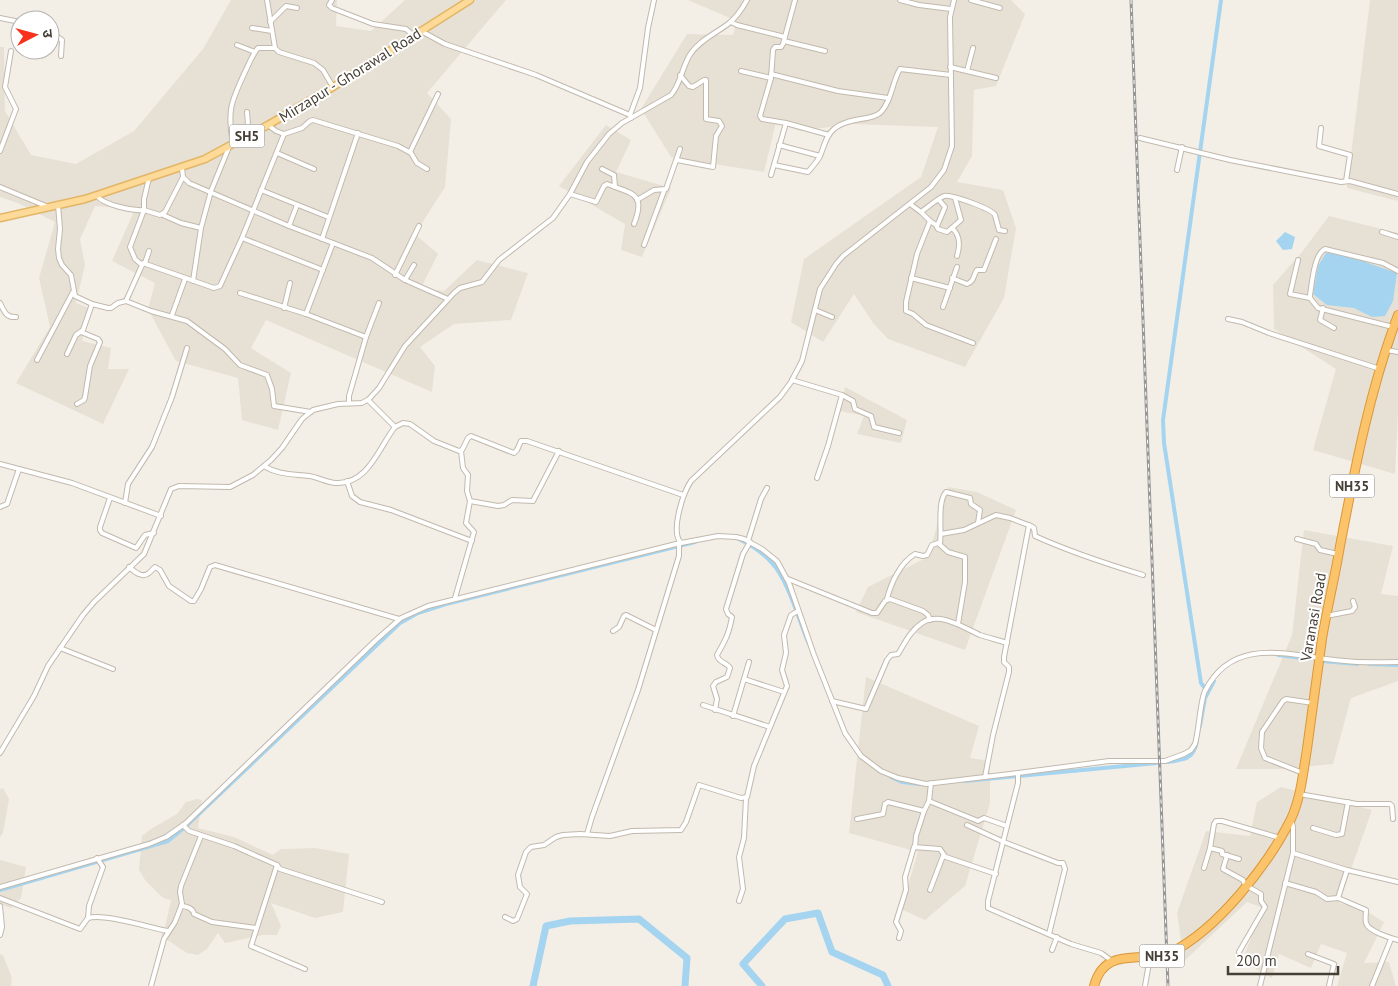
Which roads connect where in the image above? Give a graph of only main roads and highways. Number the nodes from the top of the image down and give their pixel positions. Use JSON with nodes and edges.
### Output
{"nodes":[{"id":1,"x":470,"y":0,"type":"edge"},
{"id":2,"x":0,"y":218,"type":"edge"},
{"id":3,"x":1398,"y":315,"type":"edge"},
{"id":4,"x":1094,"y":986,"type":"edge"}],
"edges":[{"from":1,"to":2,"type":"main road","name":"Mirzapur - Ghorawal Road","number":"SH5"},
{"from":3,"to":4,"type":"highway","name":"Varanasi Road","number":"NH35"}]}
